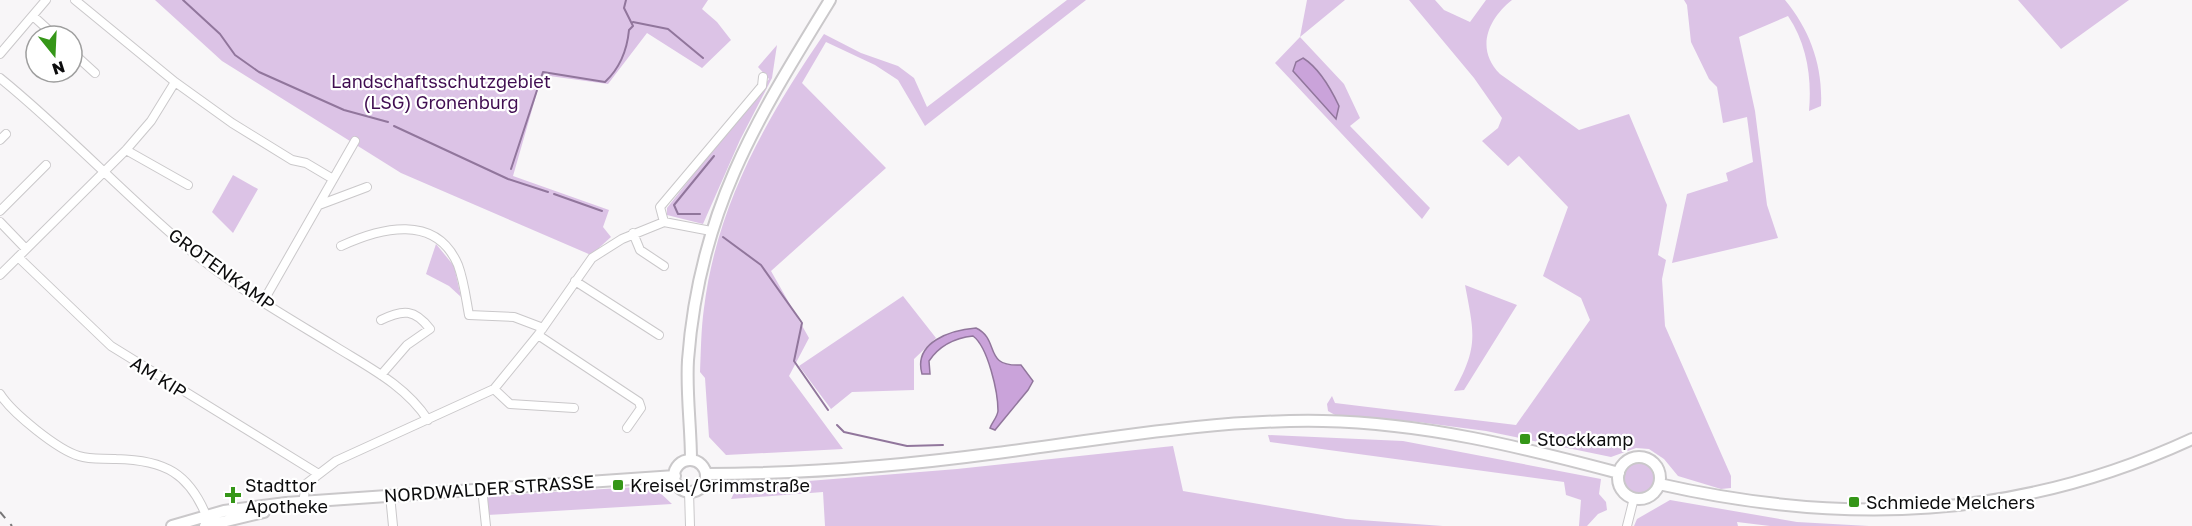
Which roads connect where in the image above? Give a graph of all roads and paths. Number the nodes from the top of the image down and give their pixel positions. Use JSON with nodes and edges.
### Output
{"nodes":[{"id":1,"x":46,"y":0,"type":"edge"},
{"id":2,"x":75,"y":0,"type":"edge"},
{"id":3,"x":830,"y":0,"type":"edge"},
{"id":4,"x":33,"y":16,"type":"junction"},
{"id":5,"x":42,"y":24,"type":"edge"},
{"id":6,"x":0,"y":54,"type":"edge"},
{"id":7,"x":84,"y":63,"type":"edge"},
{"id":8,"x":95,"y":73,"type":"dead end"},
{"id":9,"x":763,"y":77,"type":"dead end"},
{"id":10,"x":0,"y":78,"type":"edge"},
{"id":11,"x":175,"y":82,"type":"junction"},
{"id":12,"x":6,"y":134,"type":"dead end"},
{"id":13,"x":0,"y":140,"type":"edge"},
{"id":14,"x":355,"y":141,"type":"dead end"},
{"id":15,"x":126,"y":150,"type":"junction"},
{"id":16,"x":46,"y":165,"type":"dead end"},
{"id":17,"x":103,"y":173,"type":"junction"},
{"id":18,"x":333,"y":179,"type":"junction"},
{"id":19,"x":188,"y":185,"type":"dead end"},
{"id":20,"x":367,"y":186,"type":"dead end"},
{"id":21,"x":319,"y":205,"type":"junction"},
{"id":22,"x":0,"y":211,"type":"edge"},
{"id":23,"x":0,"y":222,"type":"edge"},
{"id":24,"x":664,"y":222,"type":"junction"},
{"id":25,"x":711,"y":231,"type":"junction"},
{"id":26,"x":633,"y":233,"type":"junction"},
{"id":27,"x":341,"y":246,"type":"dead end"},
{"id":28,"x":26,"y":249,"type":"junction"},
{"id":29,"x":18,"y":256,"type":"junction"},
{"id":30,"x":664,"y":267,"type":"dead end"},
{"id":31,"x":0,"y":275,"type":"edge"},
{"id":32,"x":575,"y":281,"type":"junction"},
{"id":33,"x":263,"y":302,"type":"junction"},
{"id":34,"x":381,"y":320,"type":"dead end"},
{"id":35,"x":541,"y":332,"type":"junction"},
{"id":36,"x":659,"y":335,"type":"dead end"},
{"id":37,"x":381,"y":375,"type":"junction"},
{"id":38,"x":494,"y":389,"type":"junction"},
{"id":39,"x":0,"y":394,"type":"edge"},
{"id":40,"x":574,"y":408,"type":"dead end"},
{"id":41,"x":428,"y":420,"type":"junction"},
{"id":42,"x":627,"y":428,"type":"dead end"},
{"id":43,"x":2192,"y":440,"type":"edge"},
{"id":44,"x":691,"y":460,"type":"junction"},
{"id":45,"x":317,"y":473,"type":"junction"},
{"id":46,"x":1619,"y":473,"type":"junction"},
{"id":47,"x":706,"y":474,"type":"junction"},
{"id":48,"x":675,"y":476,"type":"junction"},
{"id":49,"x":1659,"y":483,"type":"junction"},
{"id":50,"x":482,"y":488,"type":"junction"},
{"id":51,"x":689,"y":491,"type":"junction"},
{"id":52,"x":390,"y":495,"type":"junction"},
{"id":53,"x":1634,"y":498,"type":"junction"},
{"id":54,"x":303,"y":503,"type":"junction"},
{"id":55,"x":207,"y":522,"type":"edge"},
{"id":56,"x":172,"y":526,"type":"edge"},
{"id":57,"x":393,"y":526,"type":"edge"},
{"id":58,"x":486,"y":526,"type":"edge"},
{"id":59,"x":690,"y":526,"type":"edge"},
{"id":60,"x":1627,"y":526,"type":"edge"}],
"edges":[{"from":1,"to":4,"type":"street"},
{"from":2,"to":11,"type":"street"},
{"from":3,"to":25,"type":"main road"},
{"from":4,"to":5,"type":"street"},
{"from":4,"to":6,"type":"street"},
{"from":7,"to":8,"type":"street"},
{"from":9,"to":24,"type":"street"},
{"from":10,"to":17,"type":"street","name":"GROTENKAMP"},
{"from":11,"to":15,"type":"street"},
{"from":11,"to":18,"type":"street"},
{"from":12,"to":13,"type":"street"},
{"from":14,"to":18,"type":"street"},
{"from":15,"to":17,"type":"street"},
{"from":15,"to":19,"type":"street"},
{"from":16,"to":22,"type":"street"},
{"from":17,"to":28,"type":"street"},
{"from":17,"to":33,"type":"street","name":"GROTENKAMP"},
{"from":18,"to":21,"type":"street"},
{"from":20,"to":21,"type":"street"},
{"from":21,"to":33,"type":"street"},
{"from":23,"to":28,"type":"street"},
{"from":24,"to":25,"type":"street"},
{"from":24,"to":26,"type":"street"},
{"from":25,"to":44,"type":"main road"},
{"from":26,"to":30,"type":"street"},
{"from":26,"to":32,"type":"street"},
{"from":27,"to":35,"type":"street"},
{"from":28,"to":29,"type":"street"},
{"from":29,"to":31,"type":"street"},
{"from":29,"to":45,"type":"street","name":"AM KIP"},
{"from":32,"to":35,"type":"street"},
{"from":32,"to":36,"type":"street"},
{"from":33,"to":37,"type":"street","name":"GROTENKAMP"},
{"from":34,"to":37,"type":"street"},
{"from":35,"to":38,"type":"street"},
{"from":35,"to":42,"type":"street"},
{"from":37,"to":41,"type":"street","name":"GROTENKAMP"},
{"from":38,"to":40,"type":"street"},
{"from":38,"to":41,"type":"street"},
{"from":39,"to":55,"type":"street"},
{"from":41,"to":45,"type":"street"},
{"from":43,"to":49,"type":"main road"},
{"from":44,"to":47,"type":"main road"},
{"from":44,"to":48,"type":"main road"},
{"from":45,"to":54,"type":"street"},
{"from":46,"to":47,"type":"main road"},
{"from":46,"to":49,"type":"main road"},
{"from":46,"to":53,"type":"main road"},
{"from":47,"to":51,"type":"main road"},
{"from":48,"to":50,"type":"main road","name":"NORDWALDER STRASSE"},
{"from":48,"to":51,"type":"main road"},
{"from":49,"to":53,"type":"main road"},
{"from":50,"to":52,"type":"main road","name":"NORDWALDER STRASSE"},
{"from":50,"to":58,"type":"street"},
{"from":51,"to":59,"type":"street"},
{"from":52,"to":54,"type":"main road","name":"NORDWALDER STRASSE"},
{"from":52,"to":57,"type":"street"},
{"from":53,"to":60,"type":"street"},
{"from":54,"to":55,"type":"main road","name":"NORDWALDER STRASSE"},
{"from":55,"to":56,"type":"main road","name":"NORDWALDER STRASSE"}]}
